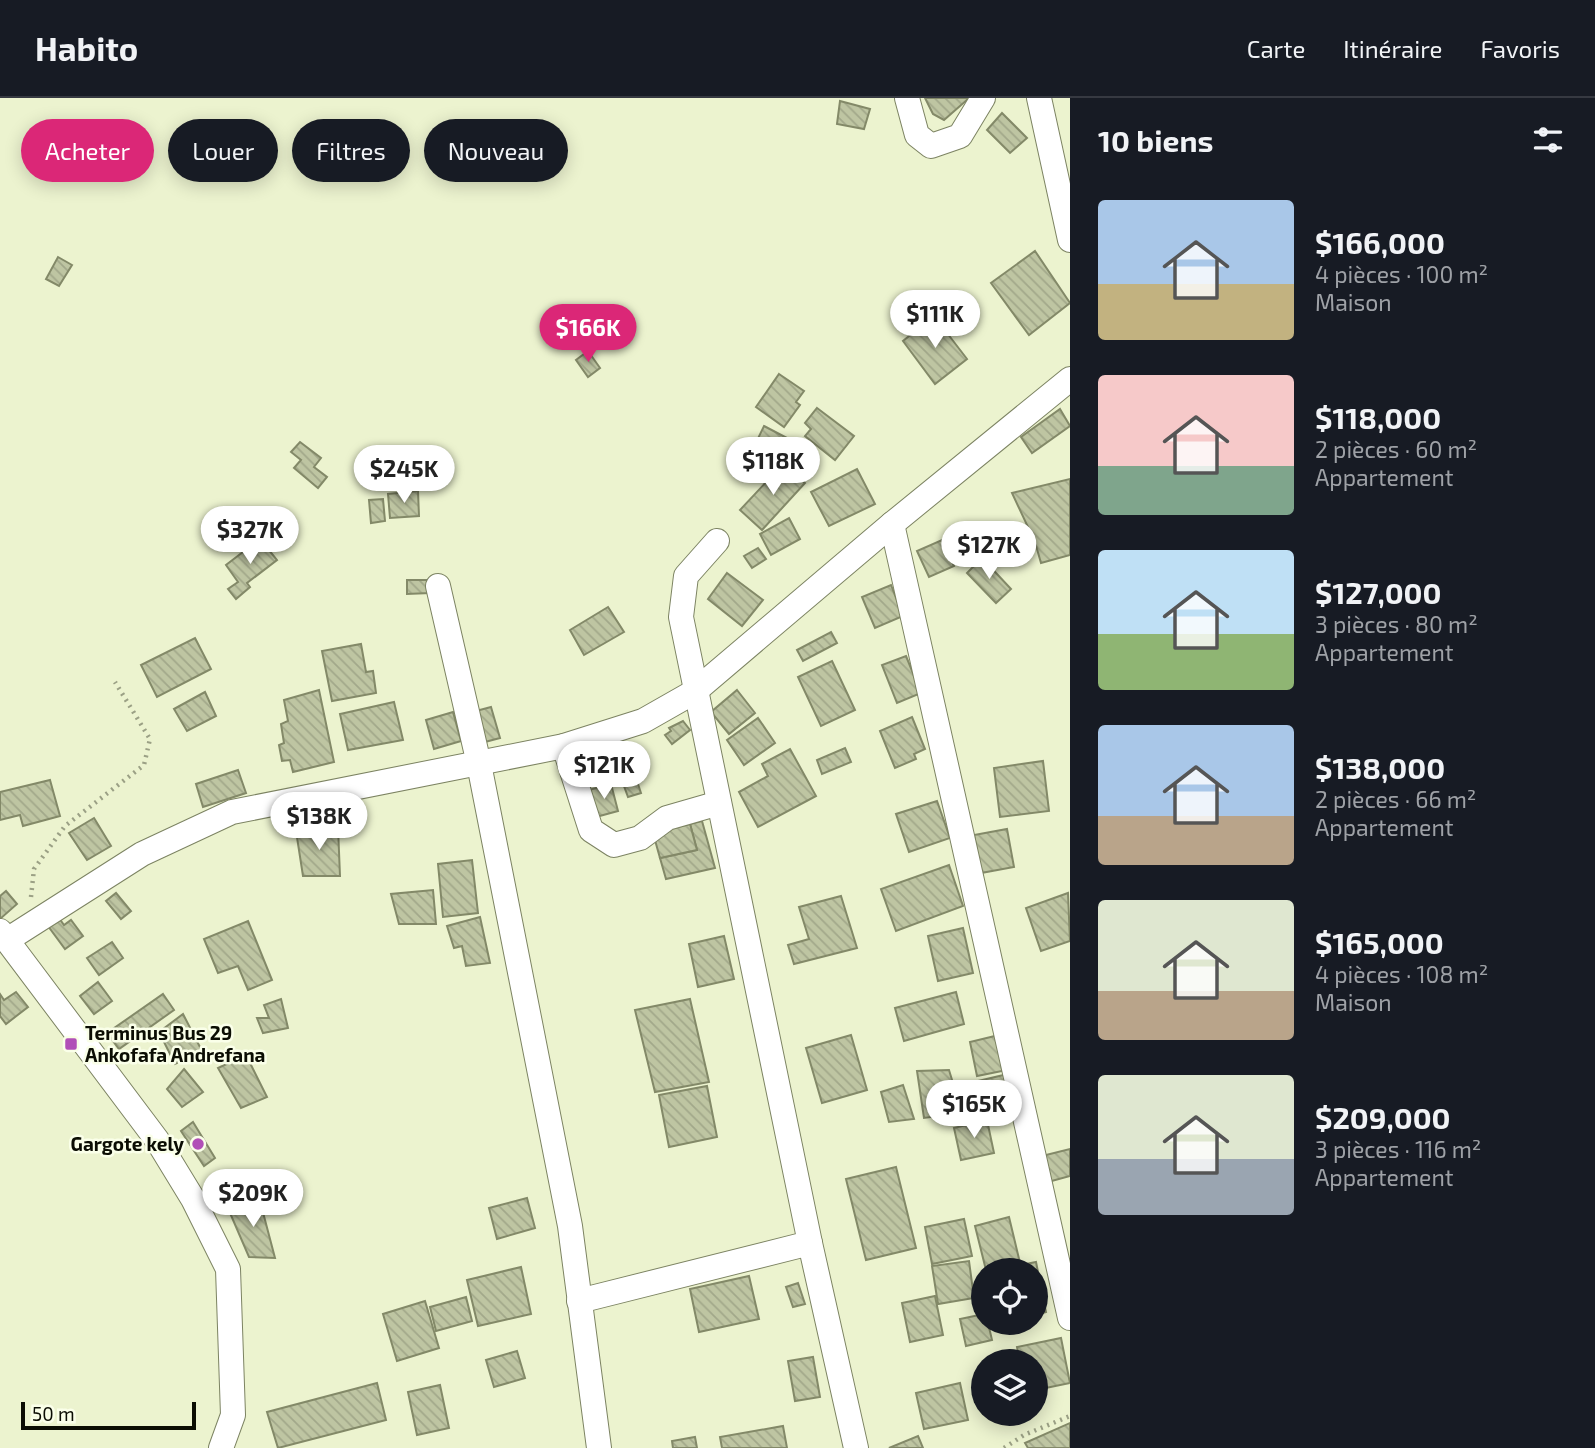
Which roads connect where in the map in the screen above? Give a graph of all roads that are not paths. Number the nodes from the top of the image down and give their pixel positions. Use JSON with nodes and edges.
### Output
{"nodes":[{"id":1,"x":908,"y":98,"type":"edge"},
{"id":2,"x":984,"y":98,"type":"edge"},
{"id":3,"x":1039,"y":98,"type":"edge"},
{"id":4,"x":1069,"y":230,"type":"edge"},
{"id":5,"x":1070,"y":379,"type":"edge"},
{"id":6,"x":892,"y":524,"type":"junction"},
{"id":7,"x":717,"y":541,"type":"dead end"},
{"id":8,"x":438,"y":586,"type":"dead end"},
{"id":9,"x":694,"y":692,"type":"junction"},
{"id":10,"x":564,"y":746,"type":"junction"},
{"id":11,"x":479,"y":764,"type":"junction"},
{"id":12,"x":719,"y":803,"type":"junction"},
{"id":13,"x":3,"y":935,"type":"edge"},
{"id":14,"x":810,"y":1242,"type":"junction"},
{"id":15,"x":579,"y":1301,"type":"junction"},
{"id":16,"x":1070,"y":1318,"type":"edge"},
{"id":17,"x":221,"y":1448,"type":"edge"},
{"id":18,"x":599,"y":1448,"type":"edge"},
{"id":19,"x":856,"y":1448,"type":"edge"}],
"edges":[{"from":1,"to":2,"type":"street"},
{"from":3,"to":4,"type":"street"},
{"from":5,"to":6,"type":"street"},
{"from":6,"to":9,"type":"street"},
{"from":6,"to":16,"type":"street"},
{"from":7,"to":9,"type":"street"},
{"from":8,"to":11,"type":"street"},
{"from":9,"to":10,"type":"street"},
{"from":9,"to":12,"type":"street"},
{"from":10,"to":11,"type":"street"},
{"from":10,"to":12,"type":"street"},
{"from":11,"to":13,"type":"street"},
{"from":11,"to":15,"type":"street"},
{"from":12,"to":14,"type":"street"},
{"from":13,"to":17,"type":"street"},
{"from":14,"to":15,"type":"street"},
{"from":14,"to":19,"type":"street"},
{"from":15,"to":18,"type":"street"}]}
